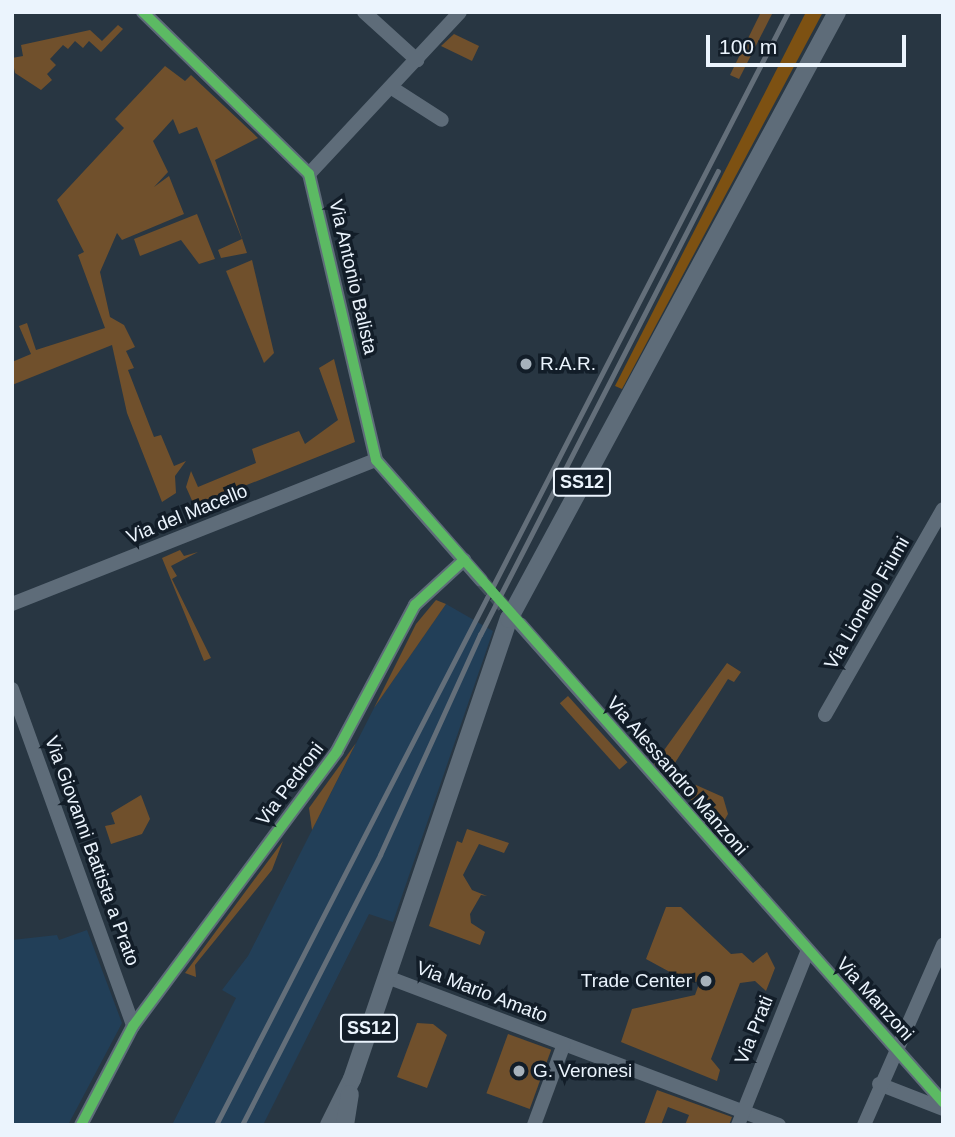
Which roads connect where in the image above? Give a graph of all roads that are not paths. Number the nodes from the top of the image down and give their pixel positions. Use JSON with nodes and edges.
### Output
{"nodes":[{"id":1,"x":144,"y":12,"type":"edge"},
{"id":2,"x":364,"y":12,"type":"edge"},
{"id":3,"x":460,"y":12,"type":"edge"},
{"id":4,"x":836,"y":12,"type":"edge"},
{"id":5,"x":417,"y":60,"type":"junction"},
{"id":6,"x":392,"y":88,"type":"junction"},
{"id":7,"x":442,"y":120,"type":"dead end"},
{"id":8,"x":309,"y":174,"type":"junction"},
{"id":9,"x":376,"y":460,"type":"junction"},
{"id":10,"x":943,"y":509,"type":"edge"},
{"id":11,"x":464,"y":560,"type":"junction"},
{"id":12,"x":481,"y":580,"type":"tunnel mouth"},
{"id":13,"x":12,"y":604,"type":"edge"},
{"id":14,"x":520,"y":624,"type":"tunnel mouth"},
{"id":15,"x":12,"y":689,"type":"edge"},
{"id":16,"x":825,"y":715,"type":"dead end"},
{"id":17,"x":943,"y":945,"type":"edge"},
{"id":18,"x":808,"y":950,"type":"junction"},
{"id":19,"x":387,"y":977,"type":"junction"},
{"id":20,"x":133,"y":1026,"type":"junction"},
{"id":21,"x":564,"y":1044,"type":"junction"},
{"id":22,"x":894,"y":1046,"type":"junction"},
{"id":23,"x":352,"y":1079,"type":"junction"},
{"id":24,"x":879,"y":1084,"type":"junction"},
{"id":25,"x":943,"y":1102,"type":"edge"},
{"id":26,"x":943,"y":1109,"type":"edge"},
{"id":27,"x":740,"y":1118,"type":"edge"},
{"id":28,"x":81,"y":1125,"type":"edge"},
{"id":29,"x":329,"y":1125,"type":"edge"},
{"id":30,"x":345,"y":1125,"type":"edge"},
{"id":31,"x":534,"y":1125,"type":"edge"},
{"id":32,"x":779,"y":1125,"type":"edge"},
{"id":33,"x":864,"y":1125,"type":"edge"}],
"edges":[{"from":1,"to":8,"type":"street"},
{"from":2,"to":5,"type":"street"},
{"from":3,"to":5,"type":"street"},
{"from":4,"to":19,"type":"main road","number":"SS12"},
{"from":5,"to":6,"type":"street"},
{"from":6,"to":7,"type":"street"},
{"from":6,"to":8,"type":"street"},
{"from":8,"to":9,"type":"street","name":"Via Antonio Balista"},
{"from":9,"to":11,"type":"street","name":"Via Antonio Balista"},
{"from":9,"to":13,"type":"street","name":"Via del Macello"},
{"from":10,"to":16,"type":"street","name":"Via Lionello Fiumi"},
{"from":11,"to":12,"type":"street","name":"Via Antonio Balista"},
{"from":11,"to":20,"type":"street","name":"Via Pedroni"},
{"from":14,"to":18,"type":"street","name":"Via Alessandro Manzoni"},
{"from":15,"to":20,"type":"street","name":"Via Giovanni Battista a Prato"},
{"from":17,"to":22,"type":"street"},
{"from":18,"to":22,"type":"street","name":"Via Manzoni"},
{"from":18,"to":27,"type":"street","name":"Via Prati"},
{"from":19,"to":21,"type":"street","name":"Via Mario Amato"},
{"from":19,"to":23,"type":"main road","number":"SS12"},
{"from":20,"to":28,"type":"street","name":"Via Pedroni"},
{"from":21,"to":27,"type":"street","name":"Via Mario Amato"},
{"from":21,"to":31,"type":"street"},
{"from":22,"to":24,"type":"street"},
{"from":22,"to":25,"type":"street","name":"Via Manzoni"},
{"from":23,"to":29,"type":"main road","number":"SS12"},
{"from":23,"to":30,"type":"main road","number":"SS12"},
{"from":24,"to":26,"type":"street"},
{"from":24,"to":33,"type":"street"},
{"from":27,"to":32,"type":"street","name":"Via Mario Amato"}]}
